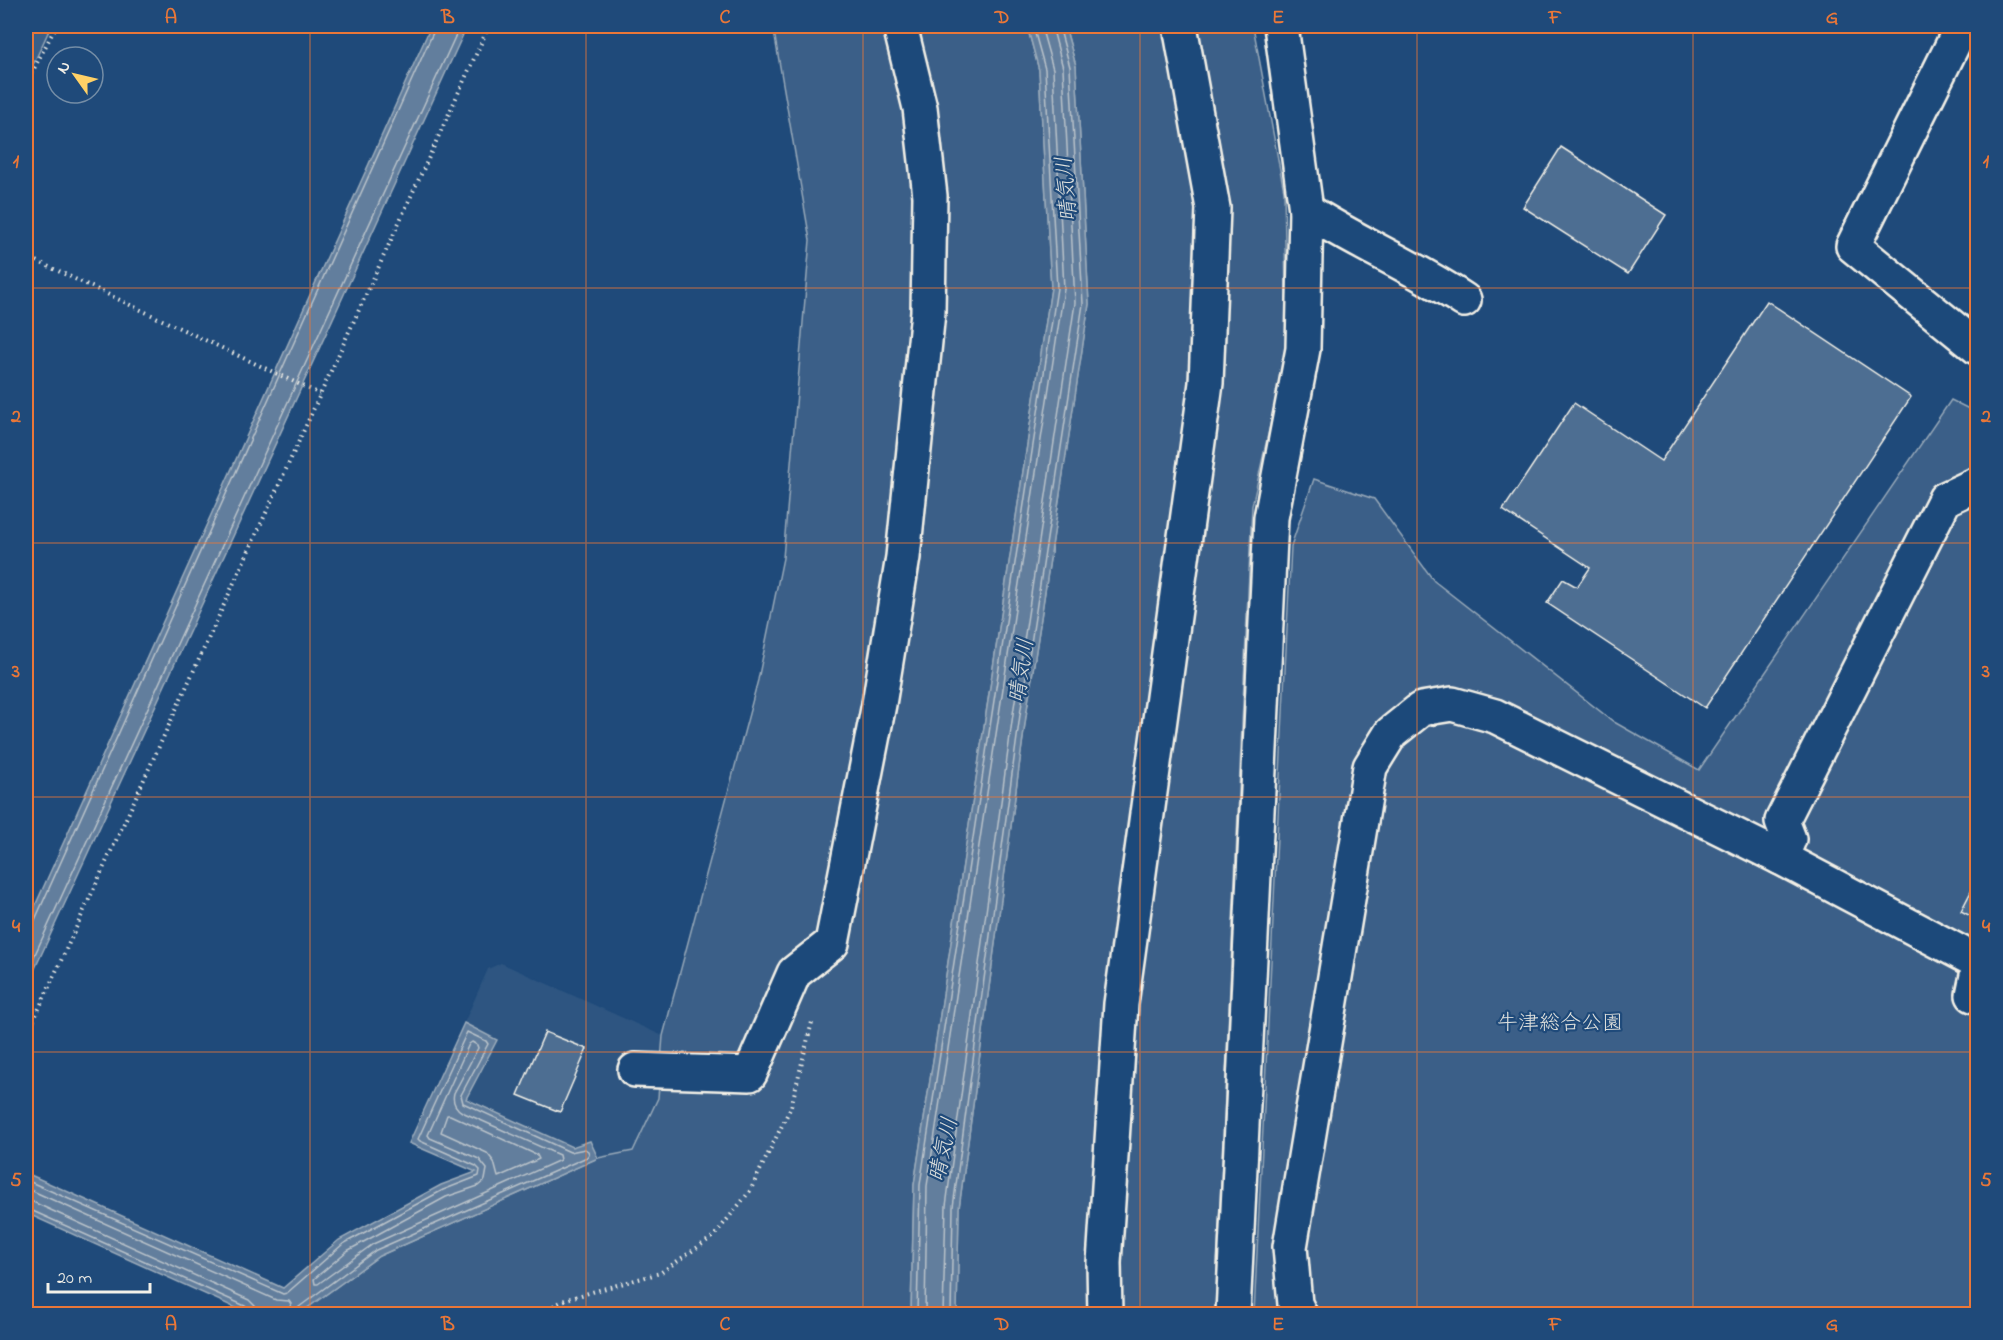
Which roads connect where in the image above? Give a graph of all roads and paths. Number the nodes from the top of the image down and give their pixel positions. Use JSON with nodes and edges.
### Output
{"nodes":[{"id":1,"x":61,"y":26,"type":"edge"},
{"id":2,"x":489,"y":26,"type":"edge"},
{"id":3,"x":900,"y":26,"type":"edge"},
{"id":4,"x":1180,"y":26,"type":"edge"},
{"id":5,"x":1281,"y":26,"type":"edge"},
{"id":6,"x":1962,"y":26,"type":"edge"},
{"id":7,"x":26,"y":84,"type":"edge"},
{"id":8,"x":1306,"y":210,"type":"junction"},
{"id":9,"x":26,"y":256,"type":"edge"},
{"id":10,"x":1464,"y":300,"type":"dead end"},
{"id":11,"x":1977,"y":348,"type":"edge"},
{"id":12,"x":320,"y":394,"type":"junction"},
{"id":13,"x":1977,"y":486,"type":"edge"},
{"id":14,"x":1781,"y":858,"type":"junction"},
{"id":15,"x":1977,"y":962,"type":"edge"},
{"id":16,"x":1977,"y":971,"type":"edge"},
{"id":17,"x":1977,"y":997,"type":"edge"},
{"id":18,"x":813,"y":1020,"type":"dead end"},
{"id":19,"x":26,"y":1037,"type":"edge"},
{"id":20,"x":635,"y":1070,"type":"dead end"},
{"id":21,"x":537,"y":1314,"type":"edge"},
{"id":22,"x":1105,"y":1314,"type":"edge"},
{"id":23,"x":1233,"y":1314,"type":"edge"},
{"id":24,"x":1300,"y":1314,"type":"edge"}],
"edges":[{"from":1,"to":7,"type":"path"},
{"from":2,"to":12,"type":"path"},
{"from":3,"to":20,"type":"street"},
{"from":4,"to":22,"type":"street"},
{"from":5,"to":8,"type":"street"},
{"from":6,"to":11,"type":"street"},
{"from":8,"to":10,"type":"street"},
{"from":8,"to":23,"type":"street"},
{"from":9,"to":12,"type":"path"},
{"from":12,"to":19,"type":"path"},
{"from":13,"to":14,"type":"street"},
{"from":14,"to":15,"type":"street"},
{"from":14,"to":24,"type":"street"},
{"from":16,"to":17,"type":"street"},
{"from":18,"to":21,"type":"path"}]}
